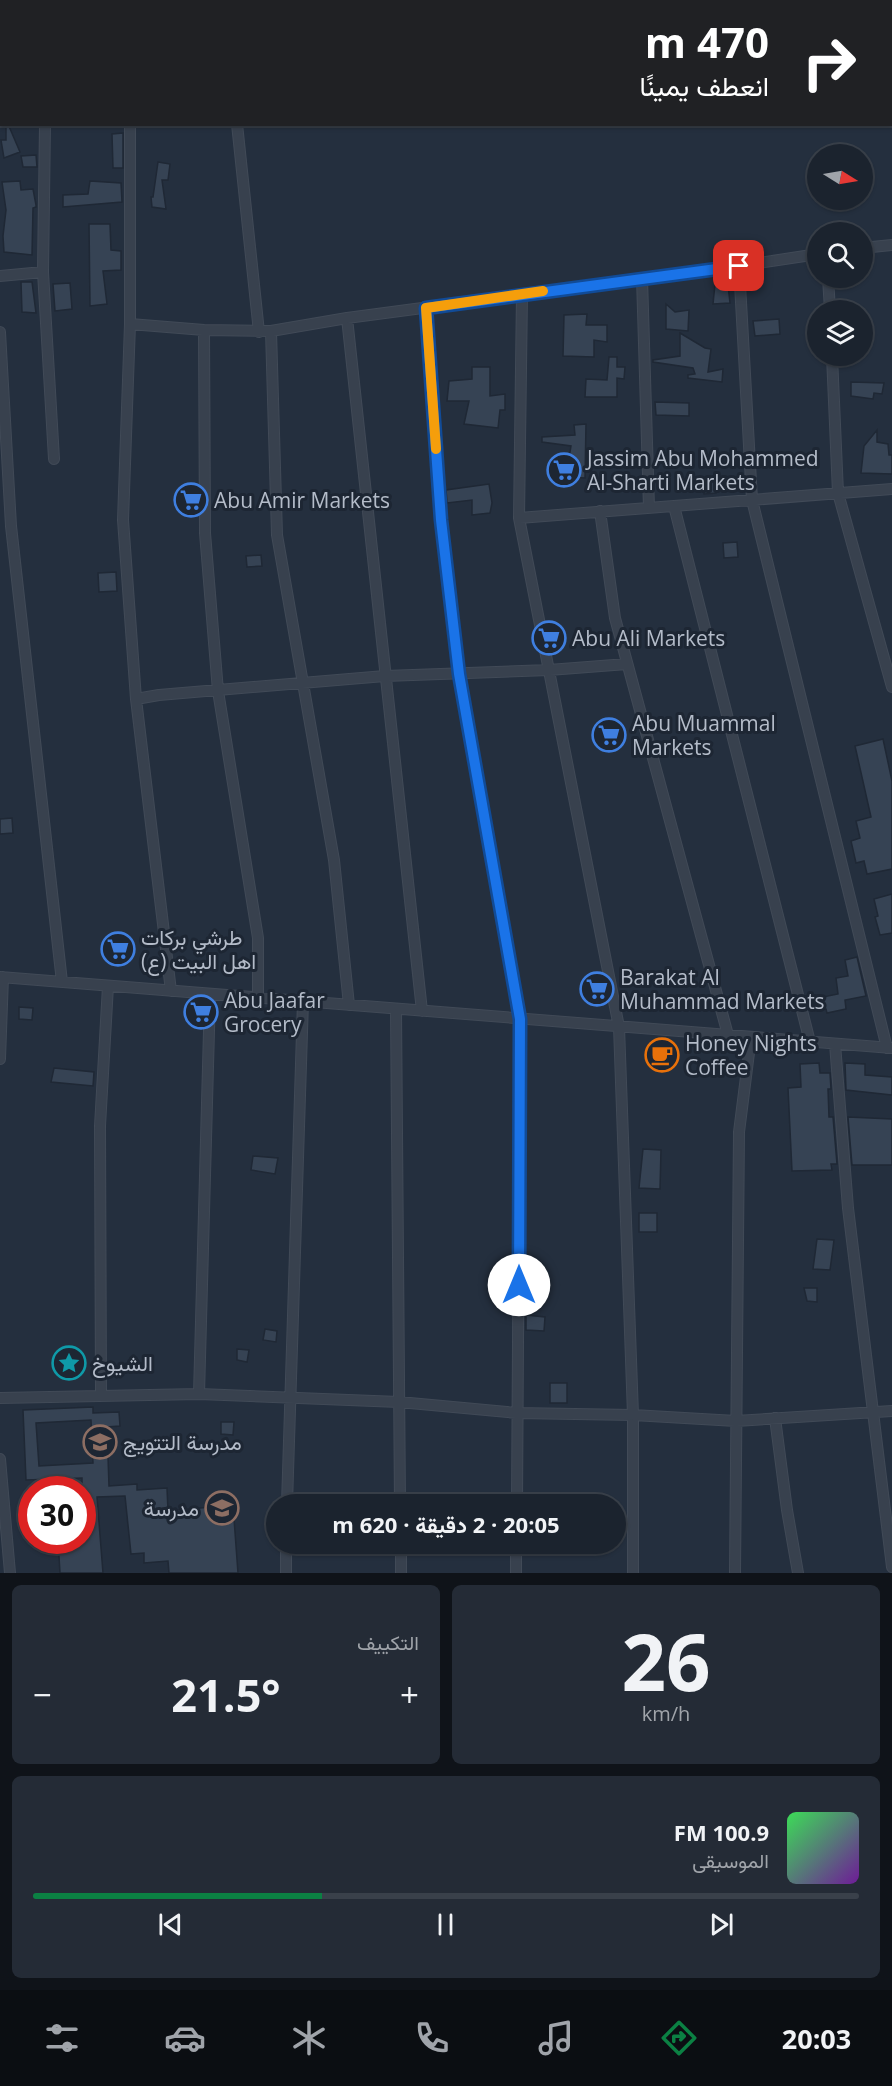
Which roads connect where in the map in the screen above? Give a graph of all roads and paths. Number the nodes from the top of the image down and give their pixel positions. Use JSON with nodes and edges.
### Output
{"nodes":[{"id":1,"x":45,"y":126,"type":"edge"},
{"id":2,"x":130,"y":126,"type":"edge"},
{"id":3,"x":237,"y":126,"type":"edge"},
{"id":4,"x":892,"y":245,"type":"edge"},
{"id":5,"x":873,"y":247,"type":"edge"},
{"id":6,"x":807,"y":256,"type":"edge"},
{"id":7,"x":739,"y":266,"type":"junction"},
{"id":8,"x":43,"y":272,"type":"junction"},
{"id":9,"x":0,"y":276,"type":"edge"},
{"id":10,"x":642,"y":278,"type":"junction"},
{"id":11,"x":522,"y":294,"type":"junction"},
{"id":12,"x":426,"y":308,"type":"junction"},
{"id":13,"x":348,"y":318,"type":"junction"},
{"id":14,"x":130,"y":324,"type":"junction"},
{"id":15,"x":204,"y":330,"type":"junction"},
{"id":16,"x":271,"y":331,"type":"junction"},
{"id":17,"x":0,"y":332,"type":"edge"},
{"id":18,"x":259,"y":332,"type":"junction"},
{"id":19,"x":832,"y":366,"type":"edge"},
{"id":20,"x":54,"y":459,"type":"dead end"},
{"id":21,"x":892,"y":489,"type":"edge"},
{"id":22,"x":838,"y":493,"type":"junction"},
{"id":23,"x":752,"y":500,"type":"junction"},
{"id":24,"x":674,"y":506,"type":"junction"},
{"id":25,"x":649,"y":508,"type":"junction"},
{"id":26,"x":600,"y":512,"type":"junction"},
{"id":27,"x":519,"y":518,"type":"junction"},
{"id":28,"x":5,"y":526,"type":"edge"},
{"id":29,"x":627,"y":663,"type":"junction"},
{"id":30,"x":549,"y":670,"type":"junction"},
{"id":31,"x":459,"y":674,"type":"junction"},
{"id":32,"x":385,"y":676,"type":"junction"},
{"id":33,"x":303,"y":683,"type":"junction"},
{"id":34,"x":892,"y":687,"type":"edge"},
{"id":35,"x":218,"y":691,"type":"junction"},
{"id":36,"x":136,"y":699,"type":"junction"},
{"id":37,"x":2,"y":977,"type":"edge"},
{"id":38,"x":62,"y":982,"type":"junction"},
{"id":39,"x":108,"y":986,"type":"junction"},
{"id":40,"x":171,"y":991,"type":"junction"},
{"id":41,"x":210,"y":994,"type":"junction"},
{"id":42,"x":258,"y":998,"type":"junction"},
{"id":43,"x":303,"y":1001,"type":"junction"},
{"id":44,"x":349,"y":1005,"type":"junction"},
{"id":45,"x":396,"y":1009,"type":"junction"},
{"id":46,"x":422,"y":1011,"type":"junction"},
{"id":47,"x":520,"y":1019,"type":"junction"},
{"id":48,"x":619,"y":1027,"type":"junction"},
{"id":49,"x":728,"y":1035,"type":"junction"},
{"id":50,"x":751,"y":1037,"type":"junction"},
{"id":51,"x":810,"y":1042,"type":"junction"},
{"id":52,"x":835,"y":1044,"type":"junction"},
{"id":53,"x":890,"y":1048,"type":"edge"},
{"id":54,"x":0,"y":1059,"type":"edge"},
{"id":55,"x":198,"y":1394,"type":"junction"},
{"id":56,"x":100,"y":1396,"type":"junction"},
{"id":57,"x":289,"y":1397,"type":"junction"},
{"id":58,"x":0,"y":1398,"type":"edge"},
{"id":59,"x":399,"y":1402,"type":"junction"},
{"id":60,"x":892,"y":1411,"type":"edge"},
{"id":61,"x":517,"y":1413,"type":"junction"},
{"id":62,"x":873,"y":1413,"type":"junction"},
{"id":63,"x":633,"y":1415,"type":"junction"},
{"id":64,"x":775,"y":1418,"type":"junction"},
{"id":65,"x":736,"y":1421,"type":"junction"},
{"id":66,"x":0,"y":1459,"type":"edge"},
{"id":67,"x":0,"y":1464,"type":"edge"},
{"id":68,"x":287,"y":1494,"type":"edge"},
{"id":69,"x":400,"y":1494,"type":"edge"},
{"id":70,"x":517,"y":1494,"type":"edge"},
{"id":71,"x":286,"y":1554,"type":"edge"},
{"id":72,"x":400,"y":1554,"type":"edge"},
{"id":73,"x":516,"y":1554,"type":"edge"},
{"id":74,"x":6,"y":1566,"type":"edge"},
{"id":75,"x":892,"y":1567,"type":"edge"},
{"id":76,"x":286,"y":1573,"type":"edge"},
{"id":77,"x":401,"y":1573,"type":"edge"},
{"id":78,"x":516,"y":1573,"type":"edge"},
{"id":79,"x":633,"y":1573,"type":"edge"},
{"id":80,"x":735,"y":1573,"type":"edge"},
{"id":81,"x":798,"y":1573,"type":"edge"}],
"edges":[{"from":1,"to":8,"type":"street"},
{"from":2,"to":14,"type":"street"},
{"from":3,"to":18,"type":"street"},
{"from":4,"to":5,"type":"street"},
{"from":6,"to":7,"type":"street"},
{"from":7,"to":10,"type":"street"},
{"from":7,"to":23,"type":"street"},
{"from":8,"to":9,"type":"street"},
{"from":8,"to":20,"type":"street"},
{"from":10,"to":11,"type":"street"},
{"from":10,"to":25,"type":"street"},
{"from":11,"to":12,"type":"street"},
{"from":11,"to":27,"type":"street"},
{"from":12,"to":13,"type":"street"},
{"from":12,"to":31,"type":"street"},
{"from":13,"to":16,"type":"street"},
{"from":13,"to":32,"type":"street"},
{"from":14,"to":15,"type":"street"},
{"from":14,"to":36,"type":"street"},
{"from":15,"to":18,"type":"street"},
{"from":15,"to":35,"type":"street"},
{"from":16,"to":18,"type":"street"},
{"from":16,"to":33,"type":"street"},
{"from":17,"to":28,"type":"street"},
{"from":19,"to":22,"type":"street"},
{"from":21,"to":22,"type":"street"},
{"from":22,"to":23,"type":"street"},
{"from":22,"to":34,"type":"street"},
{"from":23,"to":24,"type":"street"},
{"from":23,"to":53,"type":"street"},
{"from":24,"to":25,"type":"street"},
{"from":24,"to":51,"type":"street"},
{"from":25,"to":26,"type":"street"},
{"from":26,"to":27,"type":"street"},
{"from":26,"to":29,"type":"street"},
{"from":27,"to":30,"type":"street"},
{"from":28,"to":38,"type":"street"},
{"from":29,"to":30,"type":"street"},
{"from":29,"to":49,"type":"street"},
{"from":30,"to":31,"type":"street"},
{"from":30,"to":48,"type":"street"},
{"from":31,"to":32,"type":"street"},
{"from":31,"to":47,"type":"street"},
{"from":32,"to":33,"type":"street"},
{"from":32,"to":46,"type":"street"},
{"from":33,"to":35,"type":"street"},
{"from":33,"to":44,"type":"street"},
{"from":35,"to":36,"type":"street"},
{"from":35,"to":42,"type":"street"},
{"from":36,"to":40,"type":"street"},
{"from":37,"to":38,"type":"street"},
{"from":37,"to":54,"type":"street"},
{"from":38,"to":39,"type":"street"},
{"from":39,"to":40,"type":"street"},
{"from":39,"to":56,"type":"street"},
{"from":40,"to":41,"type":"street"},
{"from":41,"to":42,"type":"street"},
{"from":41,"to":55,"type":"street"},
{"from":42,"to":43,"type":"street"},
{"from":43,"to":44,"type":"street"},
{"from":43,"to":57,"type":"street"},
{"from":44,"to":45,"type":"street"},
{"from":45,"to":46,"type":"street"},
{"from":45,"to":59,"type":"street"},
{"from":46,"to":47,"type":"street"},
{"from":47,"to":48,"type":"street"},
{"from":47,"to":61,"type":"street"},
{"from":48,"to":49,"type":"street"},
{"from":48,"to":63,"type":"street"},
{"from":49,"to":50,"type":"street"},
{"from":50,"to":51,"type":"street"},
{"from":50,"to":65,"type":"street"},
{"from":51,"to":52,"type":"street"},
{"from":52,"to":53,"type":"street"},
{"from":52,"to":62,"type":"street"},
{"from":55,"to":56,"type":"street"},
{"from":55,"to":57,"type":"street"},
{"from":56,"to":58,"type":"street"},
{"from":57,"to":59,"type":"street"},
{"from":57,"to":68,"type":"street"},
{"from":59,"to":61,"type":"street"},
{"from":59,"to":69,"type":"street"},
{"from":60,"to":62,"type":"street"},
{"from":61,"to":63,"type":"street"},
{"from":61,"to":70,"type":"street"},
{"from":62,"to":64,"type":"street"},
{"from":62,"to":75,"type":"street"},
{"from":63,"to":65,"type":"street"},
{"from":63,"to":79,"type":"street"},
{"from":64,"to":65,"type":"street"},
{"from":64,"to":81,"type":"street"},
{"from":65,"to":80,"type":"street"},
{"from":66,"to":67,"type":"street"},
{"from":67,"to":74,"type":"street"},
{"from":71,"to":76,"type":"street"},
{"from":72,"to":77,"type":"street"},
{"from":73,"to":78,"type":"street"}]}
